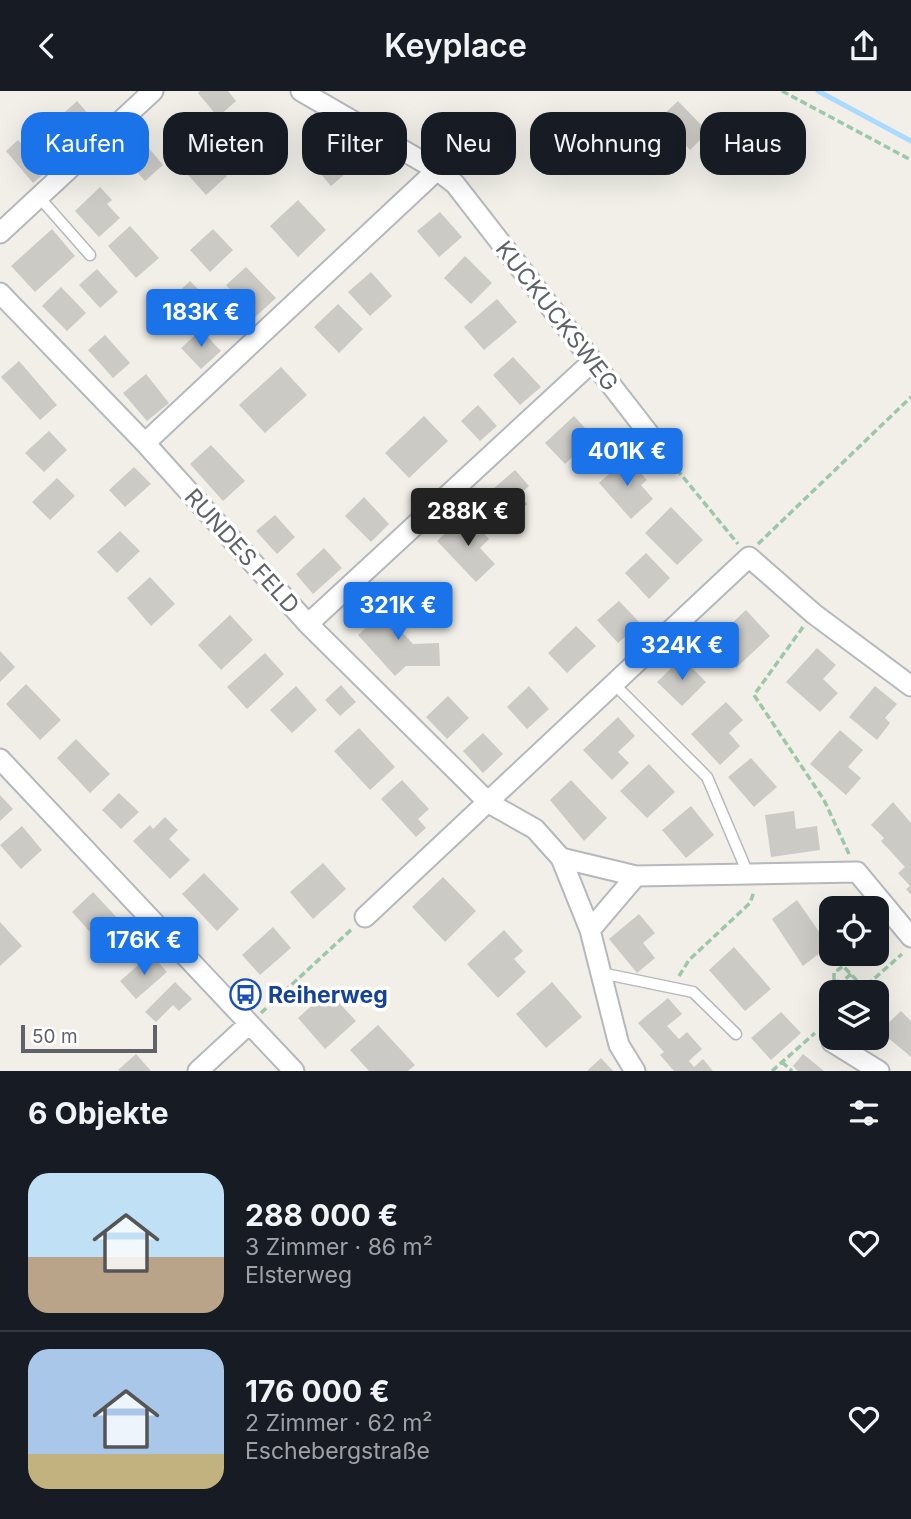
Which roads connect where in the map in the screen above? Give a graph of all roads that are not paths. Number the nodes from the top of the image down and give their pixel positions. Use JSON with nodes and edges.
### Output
{"nodes":[{"id":1,"x":153,"y":91,"type":"edge"},
{"id":2,"x":301,"y":91,"type":"edge"},
{"id":3,"x":421,"y":161,"type":"edge"},
{"id":4,"x":432,"y":175,"type":"edge"},
{"id":5,"x":443,"y":175,"type":"edge"},
{"id":6,"x":39,"y":197,"type":"junction"},
{"id":7,"x":0,"y":233,"type":"edge"},
{"id":8,"x":90,"y":255,"type":"dead end"},
{"id":9,"x":0,"y":293,"type":"edge"},
{"id":10,"x":593,"y":361,"type":"junction"},
{"id":11,"x":145,"y":443,"type":"junction"},
{"id":12,"x":660,"y":448,"type":"road end"},
{"id":13,"x":308,"y":624,"type":"junction"},
{"id":14,"x":614,"y":684,"type":"junction"},
{"id":15,"x":911,"y":686,"type":"edge"},
{"id":16,"x":0,"y":759,"type":"edge"},
{"id":17,"x":489,"y":803,"type":"junction"},
{"id":18,"x":561,"y":858,"type":"junction"},
{"id":19,"x":636,"y":876,"type":"junction"},
{"id":20,"x":754,"y":876,"type":"junction"},
{"id":21,"x":365,"y":917,"type":"road end"},
{"id":22,"x":590,"y":930,"type":"junction"},
{"id":23,"x":911,"y":937,"type":"edge"},
{"id":24,"x":601,"y":973,"type":"junction"},
{"id":25,"x":249,"y":1024,"type":"junction"},
{"id":26,"x":736,"y":1034,"type":"dead end"},
{"id":27,"x":845,"y":1050,"type":"edge"},
{"id":28,"x":198,"y":1071,"type":"edge"},
{"id":29,"x":294,"y":1071,"type":"edge"},
{"id":30,"x":635,"y":1071,"type":"edge"},
{"id":31,"x":879,"y":1071,"type":"edge"}],
"edges":[{"from":1,"to":6,"type":"street"},
{"from":2,"to":3,"type":"street","name":"KUCKUCKSWEG"},
{"from":4,"to":11,"type":"street"},
{"from":5,"to":10,"type":"street","name":"KUCKUCKSWEG"},
{"from":6,"to":7,"type":"street"},
{"from":6,"to":8,"type":"lane"},
{"from":9,"to":11,"type":"street","name":"RUNDES FELD"},
{"from":10,"to":12,"type":"street","name":"KUCKUCKSWEG"},
{"from":10,"to":13,"type":"street"},
{"from":11,"to":13,"type":"street","name":"RUNDES FELD"},
{"from":13,"to":17,"type":"street","name":"RUNDES FELD"},
{"from":14,"to":15,"type":"street"},
{"from":14,"to":17,"type":"street"},
{"from":14,"to":20,"type":"lane"},
{"from":16,"to":25,"type":"street"},
{"from":17,"to":18,"type":"street","name":"RUNDES FELD"},
{"from":17,"to":21,"type":"street"},
{"from":18,"to":19,"type":"street"},
{"from":18,"to":22,"type":"street"},
{"from":19,"to":20,"type":"street"},
{"from":19,"to":22,"type":"street"},
{"from":20,"to":23,"type":"street"},
{"from":22,"to":24,"type":"street"},
{"from":24,"to":26,"type":"lane"},
{"from":24,"to":30,"type":"street"},
{"from":25,"to":28,"type":"street"},
{"from":25,"to":29,"type":"street"},
{"from":27,"to":31,"type":"street"}]}
